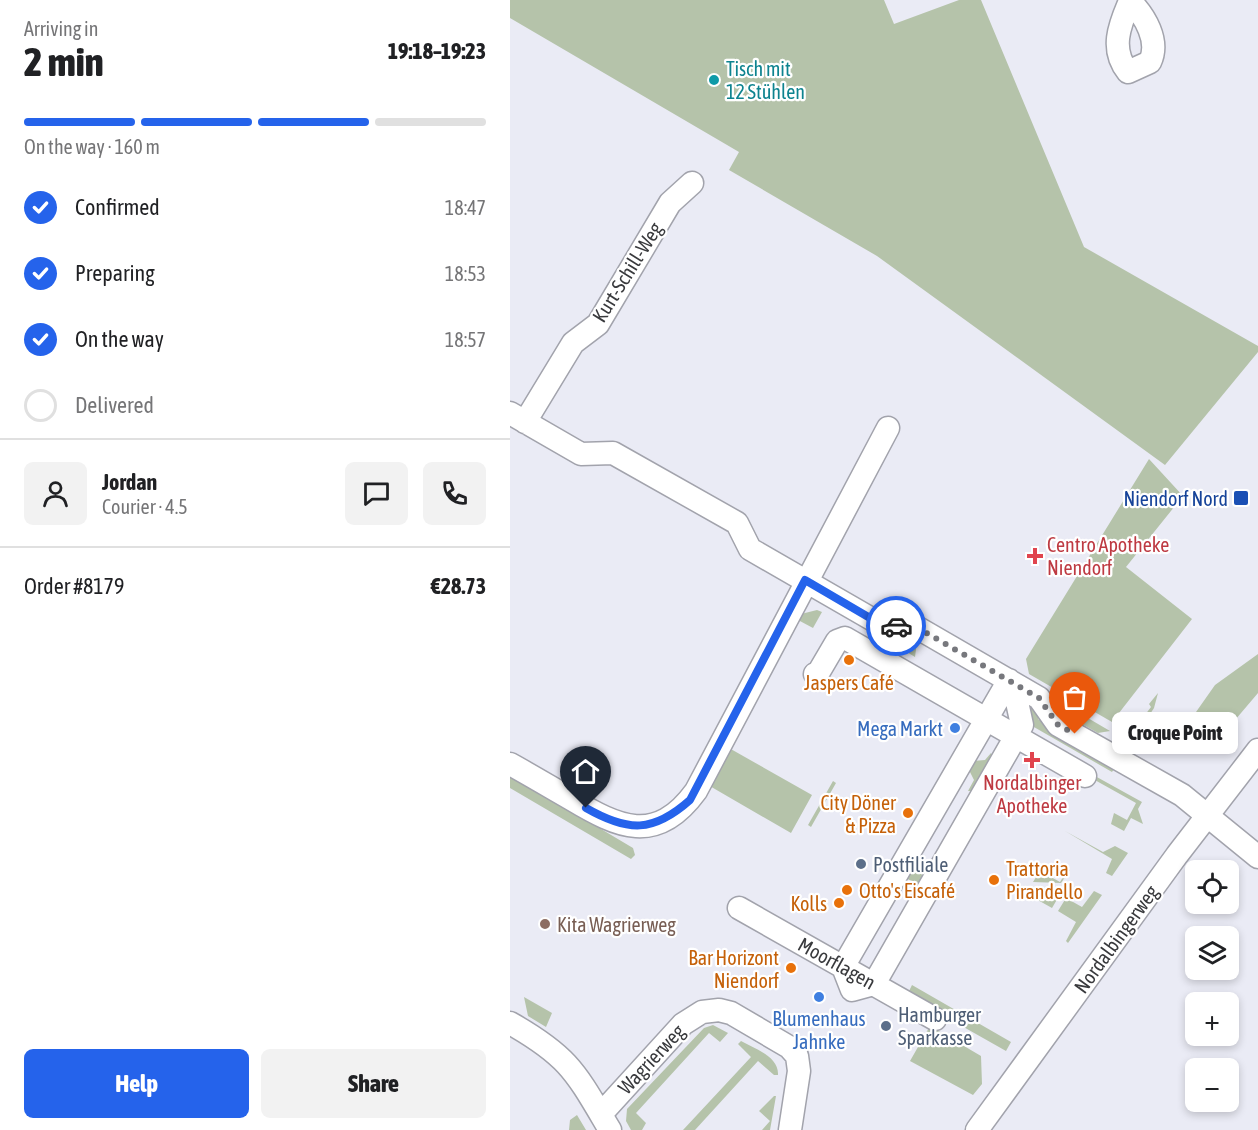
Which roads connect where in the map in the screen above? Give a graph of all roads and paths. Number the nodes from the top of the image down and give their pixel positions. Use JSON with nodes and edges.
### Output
{"nodes":[{"id":1,"x":692,"y":183,"type":"dead end"},
{"id":2,"x":518,"y":417,"type":"edge"},
{"id":3,"x":888,"y":428,"type":"dead end"},
{"id":4,"x":805,"y":580,"type":"junction"},
{"id":5,"x":824,"y":668,"type":"dead end"},
{"id":6,"x":1009,"y":680,"type":"junction"},
{"id":7,"x":1017,"y":702,"type":"dead end"},
{"id":8,"x":987,"y":719,"type":"junction"},
{"id":9,"x":1016,"y":736,"type":"junction"},
{"id":10,"x":1258,"y":750,"type":"edge"},
{"id":11,"x":510,"y":764,"type":"edge"},
{"id":12,"x":1086,"y":776,"type":"dead end"},
{"id":13,"x":1208,"y":815,"type":"junction"},
{"id":14,"x":1258,"y":857,"type":"edge"},
{"id":15,"x":739,"y":908,"type":"dead end"},
{"id":16,"x":843,"y":967,"type":"junction"},
{"id":17,"x":874,"y":984,"type":"junction"},
{"id":18,"x":935,"y":1019,"type":"dead end"},
{"id":19,"x":510,"y":1023,"type":"edge"},
{"id":20,"x":605,"y":1122,"type":"edge"},
{"id":21,"x":789,"y":1130,"type":"edge"},
{"id":22,"x":977,"y":1130,"type":"edge"}],
"edges":[{"from":1,"to":2,"type":"street","name":"Kurt-Schill-Weg"},
{"from":2,"to":4,"type":"street"},
{"from":3,"to":4,"type":"street"},
{"from":4,"to":6,"type":"street"},
{"from":4,"to":11,"type":"street"},
{"from":5,"to":8,"type":"street"},
{"from":6,"to":8,"type":"street"},
{"from":6,"to":13,"type":"street"},
{"from":7,"to":9,"type":"street"},
{"from":8,"to":9,"type":"street"},
{"from":8,"to":16,"type":"street"},
{"from":9,"to":12,"type":"street"},
{"from":9,"to":17,"type":"street"},
{"from":10,"to":13,"type":"street","name":"Nordalbingerweg"},
{"from":13,"to":14,"type":"street"},
{"from":13,"to":22,"type":"street","name":"Nordalbingerweg"},
{"from":15,"to":16,"type":"street","name":"Moorflagen"},
{"from":16,"to":17,"type":"street","name":"Moorflagen"},
{"from":17,"to":18,"type":"street","name":"Moorflagen"},
{"from":19,"to":20,"type":"street","name":"Wagrierweg"},
{"from":20,"to":21,"type":"street","name":"Wagrierweg"}]}
